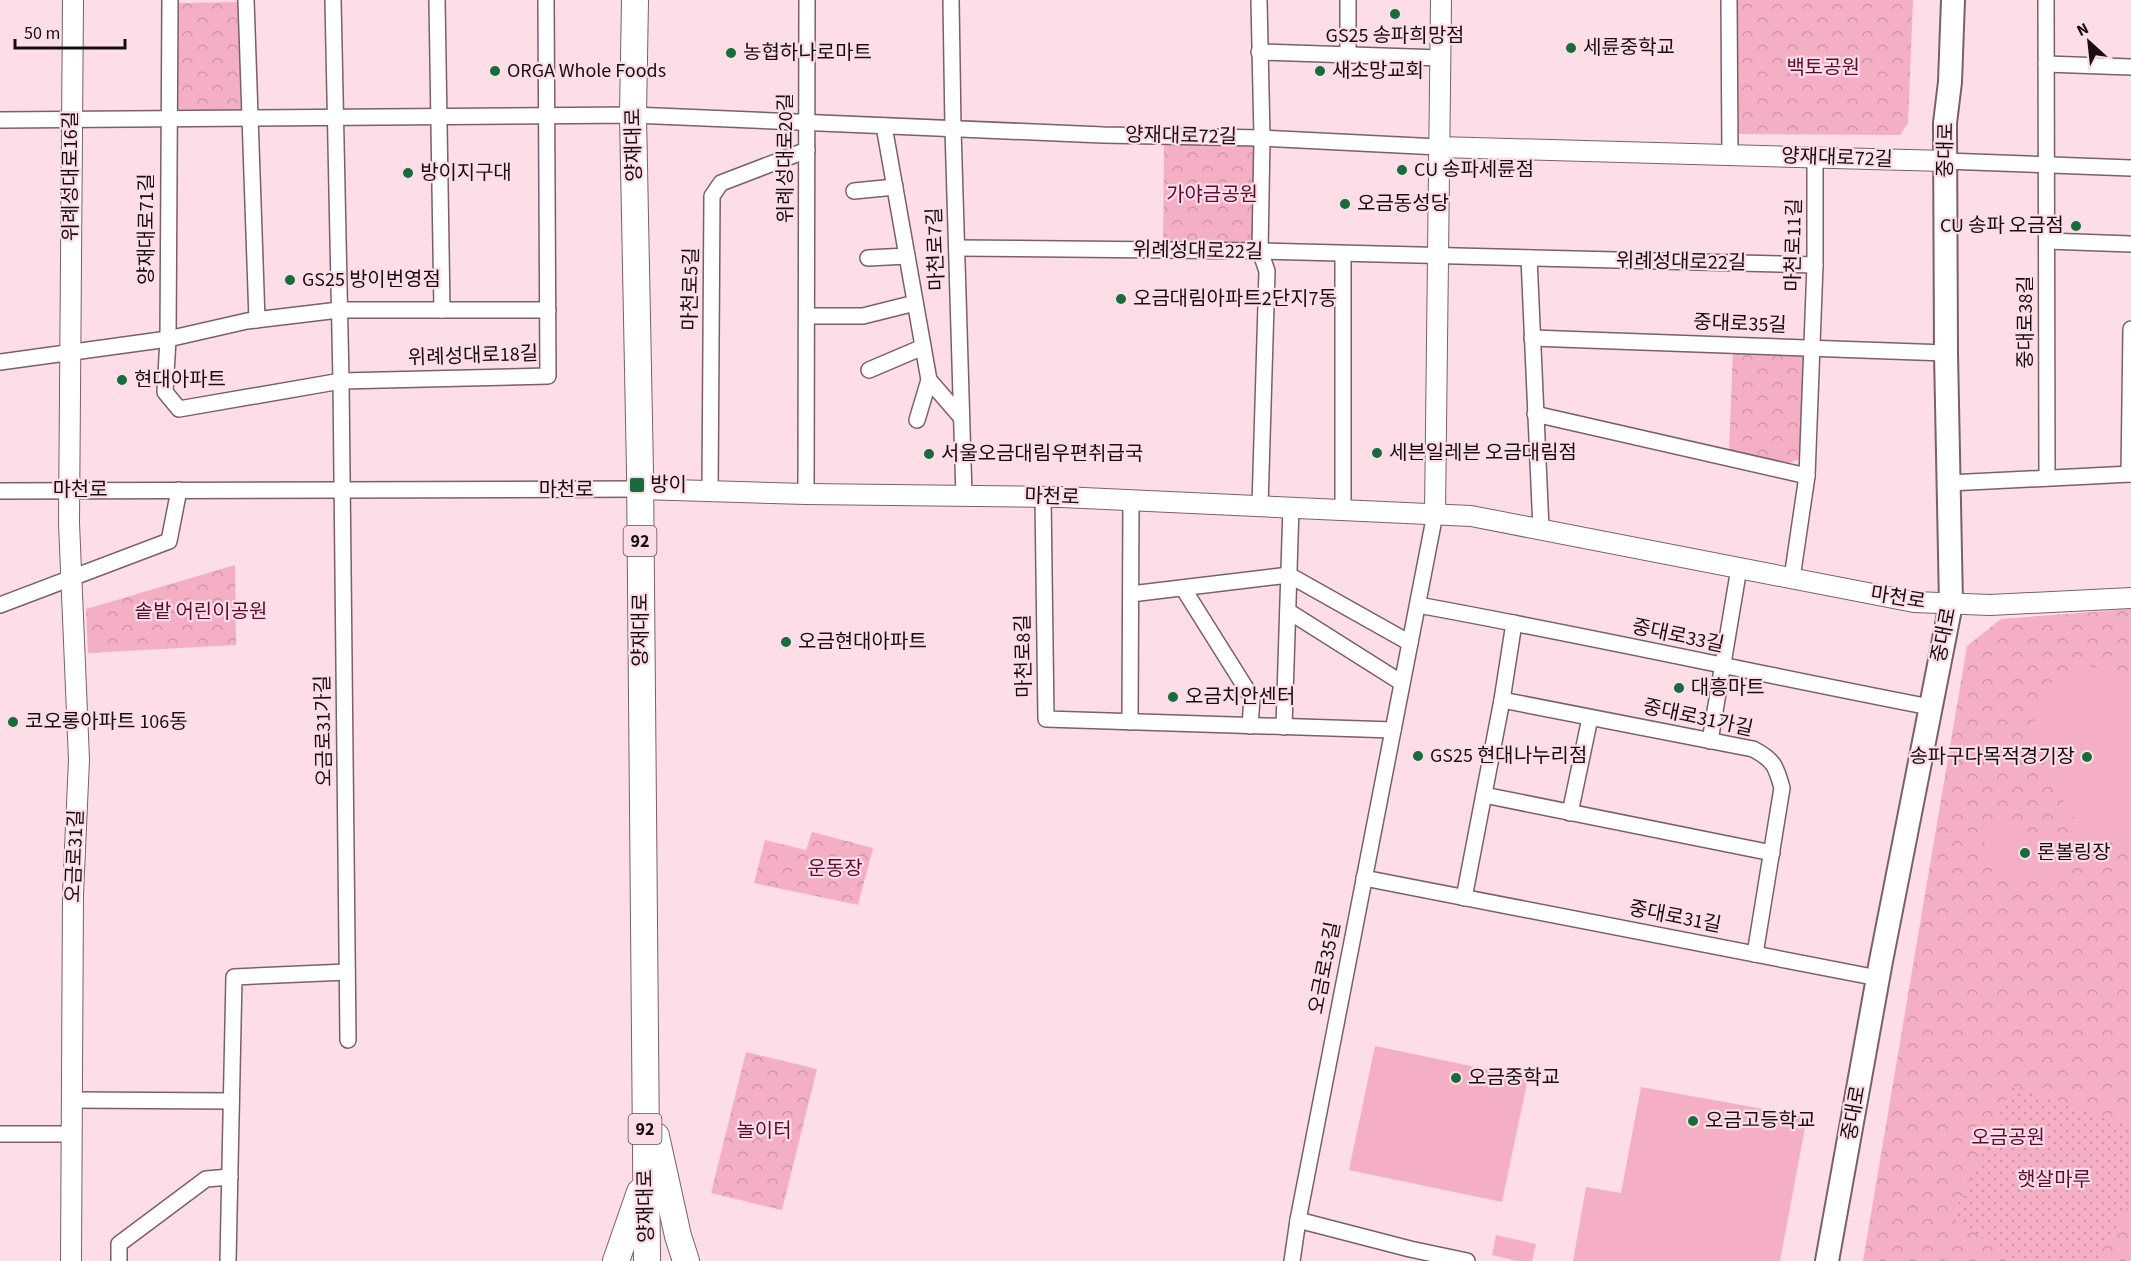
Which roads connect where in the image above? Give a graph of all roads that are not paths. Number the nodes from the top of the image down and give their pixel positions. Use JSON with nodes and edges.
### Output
{"nodes":[{"id":1,"x":72,"y":0,"type":"edge"},
{"id":2,"x":170,"y":0,"type":"edge"},
{"id":3,"x":246,"y":0,"type":"edge"},
{"id":4,"x":333,"y":0,"type":"edge"},
{"id":5,"x":437,"y":0,"type":"edge"},
{"id":6,"x":546,"y":0,"type":"edge"},
{"id":7,"x":635,"y":0,"type":"edge"},
{"id":8,"x":807,"y":0,"type":"edge"},
{"id":9,"x":951,"y":0,"type":"edge"},
{"id":10,"x":1259,"y":0,"type":"edge"},
{"id":11,"x":1348,"y":0,"type":"edge"},
{"id":12,"x":1441,"y":0,"type":"edge"},
{"id":13,"x":1729,"y":0,"type":"edge"},
{"id":14,"x":1953,"y":0,"type":"edge"},
{"id":15,"x":2046,"y":0,"type":"edge"},
{"id":16,"x":1259,"y":52,"type":"junction"},
{"id":17,"x":1348,"y":55,"type":"junction"},
{"id":18,"x":1441,"y":58,"type":"junction"},
{"id":19,"x":2046,"y":64,"type":"junction"},
{"id":20,"x":2131,"y":67,"type":"edge"},
{"id":21,"x":633,"y":115,"type":"junction"},
{"id":22,"x":546,"y":116,"type":"junction"},
{"id":23,"x":334,"y":117,"type":"junction"},
{"id":24,"x":439,"y":117,"type":"junction"},
{"id":25,"x":250,"y":118,"type":"junction"},
{"id":26,"x":71,"y":119,"type":"junction"},
{"id":27,"x":169,"y":119,"type":"junction"},
{"id":28,"x":0,"y":120,"type":"edge"},
{"id":29,"x":807,"y":124,"type":"junction"},
{"id":30,"x":884,"y":126,"type":"junction"},
{"id":31,"x":953,"y":129,"type":"junction"},
{"id":32,"x":1262,"y":138,"type":"junction"},
{"id":33,"x":1439,"y":147,"type":"junction"},
{"id":34,"x":807,"y":150,"type":"junction"},
{"id":35,"x":1730,"y":155,"type":"junction"},
{"id":36,"x":1815,"y":158,"type":"junction"},
{"id":37,"x":1945,"y":161,"type":"junction"},
{"id":38,"x":2046,"y":165,"type":"junction"},
{"id":39,"x":2131,"y":168,"type":"edge"},
{"id":40,"x":895,"y":187,"type":"junction"},
{"id":41,"x":854,"y":190,"type":"dead end"},
{"id":42,"x":2047,"y":241,"type":"junction"},
{"id":43,"x":2131,"y":244,"type":"edge"},
{"id":44,"x":957,"y":248,"type":"junction"},
{"id":45,"x":1260,"y":252,"type":"junction"},
{"id":46,"x":1343,"y":254,"type":"junction"},
{"id":47,"x":907,"y":256,"type":"junction"},
{"id":48,"x":1438,"y":256,"type":"junction"},
{"id":49,"x":868,"y":258,"type":"dead end"},
{"id":50,"x":1529,"y":258,"type":"junction"},
{"id":51,"x":1815,"y":266,"type":"junction"},
{"id":52,"x":915,"y":303,"type":"junction"},
{"id":53,"x":339,"y":309,"type":"junction"},
{"id":54,"x":442,"y":310,"type":"junction"},
{"id":55,"x":548,"y":310,"type":"junction"},
{"id":56,"x":807,"y":316,"type":"junction"},
{"id":57,"x":257,"y":320,"type":"junction"},
{"id":58,"x":2131,"y":329,"type":"edge"},
{"id":59,"x":1532,"y":338,"type":"junction"},
{"id":60,"x":168,"y":339,"type":"junction"},
{"id":61,"x":923,"y":347,"type":"junction"},
{"id":62,"x":1812,"y":347,"type":"junction"},
{"id":63,"x":72,"y":352,"type":"junction"},
{"id":64,"x":1946,"y":353,"type":"junction"},
{"id":65,"x":0,"y":362,"type":"edge"},
{"id":66,"x":869,"y":370,"type":"dead end"},
{"id":67,"x":929,"y":380,"type":"junction"},
{"id":68,"x":341,"y":381,"type":"junction"},
{"id":69,"x":1535,"y":414,"type":"junction"},
{"id":70,"x":962,"y":417,"type":"junction"},
{"id":71,"x":916,"y":420,"type":"dead end"},
{"id":72,"x":2130,"y":474,"type":"edge"},
{"id":73,"x":1807,"y":476,"type":"junction"},
{"id":74,"x":2048,"y":478,"type":"junction"},
{"id":75,"x":1949,"y":483,"type":"junction"},
{"id":76,"x":640,"y":489,"type":"junction"},
{"id":77,"x":0,"y":490,"type":"edge"},
{"id":78,"x":70,"y":490,"type":"junction"},
{"id":79,"x":179,"y":490,"type":"junction"},
{"id":80,"x":342,"y":490,"type":"junction"},
{"id":81,"x":710,"y":491,"type":"junction"},
{"id":82,"x":806,"y":494,"type":"junction"},
{"id":83,"x":964,"y":496,"type":"junction"},
{"id":84,"x":1042,"y":496,"type":"junction"},
{"id":85,"x":1131,"y":500,"type":"junction"},
{"id":86,"x":1260,"y":506,"type":"junction"},
{"id":87,"x":1291,"y":507,"type":"junction"},
{"id":88,"x":1342,"y":510,"type":"junction"},
{"id":89,"x":1435,"y":514,"type":"junction"},
{"id":90,"x":1541,"y":530,"type":"junction"},
{"id":91,"x":1739,"y":568,"type":"junction"},
{"id":92,"x":1289,"y":575,"type":"junction"},
{"id":93,"x":71,"y":578,"type":"junction"},
{"id":94,"x":1792,"y":578,"type":"junction"},
{"id":95,"x":1183,"y":588,"type":"junction"},
{"id":96,"x":1131,"y":594,"type":"junction"},
{"id":97,"x":2131,"y":598,"type":"edge"},
{"id":98,"x":1951,"y":604,"type":"junction"},
{"id":99,"x":0,"y":605,"type":"edge"},
{"id":100,"x":1418,"y":605,"type":"junction"},
{"id":101,"x":1288,"y":611,"type":"junction"},
{"id":102,"x":1514,"y":622,"type":"junction"},
{"id":103,"x":1410,"y":642,"type":"junction"},
{"id":104,"x":1722,"y":667,"type":"junction"},
{"id":105,"x":1402,"y":683,"type":"junction"},
{"id":106,"x":1502,"y":700,"type":"junction"},
{"id":107,"x":1930,"y":708,"type":"junction"},
{"id":108,"x":1590,"y":718,"type":"junction"},
{"id":109,"x":1130,"y":722,"type":"junction"},
{"id":110,"x":1250,"y":726,"type":"junction"},
{"id":111,"x":1284,"y":727,"type":"junction"},
{"id":112,"x":1393,"y":730,"type":"junction"},
{"id":113,"x":1710,"y":741,"type":"junction"},
{"id":114,"x":1484,"y":795,"type":"junction"},
{"id":115,"x":1570,"y":813,"type":"junction"},
{"id":116,"x":1772,"y":853,"type":"junction"},
{"id":117,"x":1364,"y":878,"type":"junction"},
{"id":118,"x":1464,"y":898,"type":"junction"},
{"id":119,"x":1755,"y":954,"type":"junction"},
{"id":120,"x":347,"y":972,"type":"junction"},
{"id":121,"x":1878,"y":978,"type":"junction"},
{"id":122,"x":348,"y":1040,"type":"dead end"},
{"id":123,"x":644,"y":1082,"type":"junction"},
{"id":124,"x":71,"y":1100,"type":"junction"},
{"id":125,"x":231,"y":1101,"type":"junction"},
{"id":126,"x":0,"y":1134,"type":"edge"},
{"id":127,"x":71,"y":1134,"type":"junction"},
{"id":128,"x":646,"y":1175,"type":"junction"},
{"id":129,"x":230,"y":1177,"type":"junction"},
{"id":130,"x":1298,"y":1220,"type":"junction"},
{"id":131,"x":1408,"y":1255,"type":"edge"},
{"id":132,"x":71,"y":1261,"type":"edge"},
{"id":133,"x":119,"y":1261,"type":"edge"},
{"id":134,"x":228,"y":1261,"type":"edge"},
{"id":135,"x":616,"y":1261,"type":"edge"},
{"id":136,"x":647,"y":1261,"type":"edge"},
{"id":137,"x":686,"y":1261,"type":"edge"},
{"id":138,"x":1292,"y":1261,"type":"edge"},
{"id":139,"x":1467,"y":1261,"type":"edge"},
{"id":140,"x":1827,"y":1261,"type":"edge"}],
"edges":[{"from":1,"to":26,"type":"street","name":"위례성대로16길"},
{"from":2,"to":27,"type":"street","name":"양재대로71길"},
{"from":3,"to":25,"type":"street"},
{"from":4,"to":23,"type":"street"},
{"from":5,"to":24,"type":"street"},
{"from":6,"to":22,"type":"street"},
{"from":7,"to":21,"type":"main road","name":"양재대로","number":"92"},
{"from":8,"to":29,"type":"street","name":"위례성대로20길"},
{"from":9,"to":31,"type":"street","name":"마천로7길"},
{"from":10,"to":16,"type":"street"},
{"from":11,"to":17,"type":"street"},
{"from":12,"to":18,"type":"street"},
{"from":13,"to":35,"type":"street"},
{"from":14,"to":37,"type":"main road","name":"중대로"},
{"from":15,"to":19,"type":"street","name":"중대로38길"},
{"from":16,"to":17,"type":"street"},
{"from":16,"to":32,"type":"street"},
{"from":17,"to":18,"type":"street"},
{"from":18,"to":33,"type":"street"},
{"from":19,"to":20,"type":"street"},
{"from":19,"to":38,"type":"street","name":"중대로38길"},
{"from":21,"to":22,"type":"street"},
{"from":21,"to":29,"type":"street","name":"양재대로72길"},
{"from":21,"to":76,"type":"main road","name":"양재대로","number":"92"},
{"from":22,"to":24,"type":"street"},
{"from":22,"to":55,"type":"street"},
{"from":23,"to":24,"type":"street"},
{"from":23,"to":25,"type":"street"},
{"from":23,"to":53,"type":"street"},
{"from":24,"to":54,"type":"street"},
{"from":25,"to":27,"type":"street"},
{"from":25,"to":57,"type":"street"},
{"from":26,"to":27,"type":"street"},
{"from":26,"to":28,"type":"street"},
{"from":26,"to":63,"type":"street","name":"위례성대로16길"},
{"from":27,"to":60,"type":"street","name":"양재대로71길"},
{"from":29,"to":30,"type":"street","name":"양재대로72길"},
{"from":29,"to":34,"type":"street","name":"위례성대로20길"},
{"from":30,"to":31,"type":"street","name":"양재대로72길"},
{"from":30,"to":40,"type":"street"},
{"from":31,"to":32,"type":"street","name":"양재대로72길"},
{"from":31,"to":44,"type":"street","name":"마천로7길"},
{"from":32,"to":33,"type":"street","name":"양재대로72길"},
{"from":32,"to":45,"type":"street"},
{"from":33,"to":35,"type":"street","name":"양재대로72길"},
{"from":33,"to":48,"type":"street"},
{"from":34,"to":56,"type":"street","name":"위례성대로20길"},
{"from":34,"to":81,"type":"street","name":"마천로5길"},
{"from":35,"to":36,"type":"street","name":"양재대로72길"},
{"from":36,"to":37,"type":"street","name":"양재대로72길"},
{"from":36,"to":51,"type":"street","name":"마천로11길"},
{"from":37,"to":38,"type":"street"},
{"from":37,"to":64,"type":"main road","name":"중대로"},
{"from":38,"to":39,"type":"street"},
{"from":38,"to":42,"type":"street","name":"중대로38길"},
{"from":40,"to":41,"type":"street"},
{"from":40,"to":47,"type":"street"},
{"from":42,"to":43,"type":"street"},
{"from":42,"to":74,"type":"street","name":"중대로38길"},
{"from":44,"to":45,"type":"street","name":"위례성대로22길"},
{"from":44,"to":70,"type":"street","name":"마천로7길"},
{"from":45,"to":46,"type":"street","name":"위례성대로22길"},
{"from":45,"to":86,"type":"street"},
{"from":46,"to":48,"type":"street","name":"위례성대로22길"},
{"from":46,"to":88,"type":"street"},
{"from":47,"to":49,"type":"street"},
{"from":47,"to":52,"type":"street"},
{"from":48,"to":50,"type":"street","name":"위례성대로22길"},
{"from":48,"to":89,"type":"street"},
{"from":50,"to":51,"type":"street","name":"위례성대로22길"},
{"from":50,"to":59,"type":"street"},
{"from":51,"to":62,"type":"street","name":"마천로11길"},
{"from":52,"to":56,"type":"street"},
{"from":52,"to":61,"type":"street"},
{"from":53,"to":54,"type":"street"},
{"from":53,"to":57,"type":"street"},
{"from":53,"to":68,"type":"street"},
{"from":54,"to":55,"type":"street"},
{"from":55,"to":68,"type":"street","name":"위례성대로18길"},
{"from":56,"to":82,"type":"street","name":"위례성대로20길"},
{"from":57,"to":60,"type":"street"},
{"from":58,"to":72,"type":"street"},
{"from":59,"to":62,"type":"street","name":"중대로35길"},
{"from":59,"to":69,"type":"street"},
{"from":60,"to":63,"type":"street"},
{"from":60,"to":68,"type":"street","name":"위례성대로18길"},
{"from":61,"to":66,"type":"street"},
{"from":61,"to":67,"type":"street"},
{"from":62,"to":64,"type":"street","name":"중대로35길"},
{"from":62,"to":73,"type":"street","name":"마천로11길"},
{"from":63,"to":65,"type":"street"},
{"from":63,"to":78,"type":"street","name":"위례성대로16길"},
{"from":64,"to":75,"type":"main road","name":"중대로"},
{"from":67,"to":70,"type":"street"},
{"from":67,"to":71,"type":"street"},
{"from":68,"to":80,"type":"street"},
{"from":69,"to":73,"type":"street"},
{"from":69,"to":90,"type":"street"},
{"from":70,"to":83,"type":"street","name":"마천로7길"},
{"from":72,"to":74,"type":"street"},
{"from":73,"to":94,"type":"street","name":"마천로11길"},
{"from":74,"to":75,"type":"street"},
{"from":75,"to":98,"type":"main road","name":"중대로"},
{"from":76,"to":80,"type":"street","name":"마천로"},
{"from":76,"to":81,"type":"street","name":"마천로"},
{"from":76,"to":123,"type":"main road","name":"양재대로","number":"92"},
{"from":77,"to":78,"type":"street","name":"마천로"},
{"from":78,"to":79,"type":"street","name":"마천로"},
{"from":78,"to":93,"type":"street","name":"오금로31길"},
{"from":79,"to":80,"type":"street","name":"마천로"},
{"from":79,"to":93,"type":"street"},
{"from":80,"to":120,"type":"street","name":"오금로31가길"},
{"from":81,"to":82,"type":"street","name":"마천로"},
{"from":82,"to":83,"type":"street","name":"마천로"},
{"from":83,"to":84,"type":"street","name":"마천로"},
{"from":84,"to":85,"type":"street","name":"마천로"},
{"from":84,"to":109,"type":"street","name":"마천로8길"},
{"from":85,"to":86,"type":"street","name":"마천로"},
{"from":85,"to":96,"type":"street"},
{"from":86,"to":87,"type":"street","name":"마천로"},
{"from":87,"to":88,"type":"street","name":"마천로"},
{"from":87,"to":92,"type":"street"},
{"from":88,"to":89,"type":"street","name":"마천로"},
{"from":89,"to":90,"type":"street","name":"마천로"},
{"from":89,"to":100,"type":"street","name":"오금로35길"},
{"from":90,"to":91,"type":"street","name":"마천로"},
{"from":91,"to":94,"type":"street","name":"마천로"},
{"from":91,"to":104,"type":"street"},
{"from":92,"to":95,"type":"street"},
{"from":92,"to":101,"type":"street"},
{"from":92,"to":103,"type":"street"},
{"from":93,"to":99,"type":"street"},
{"from":93,"to":124,"type":"street","name":"오금로31길"},
{"from":94,"to":98,"type":"street","name":"마천로"},
{"from":95,"to":96,"type":"street"},
{"from":95,"to":110,"type":"street"},
{"from":96,"to":109,"type":"street"},
{"from":97,"to":98,"type":"street","name":"마천로"},
{"from":98,"to":107,"type":"main road","name":"중대로"},
{"from":100,"to":102,"type":"street","name":"중대로33길"},
{"from":100,"to":103,"type":"street","name":"오금로35길"},
{"from":101,"to":105,"type":"street"},
{"from":101,"to":111,"type":"street"},
{"from":102,"to":104,"type":"street","name":"중대로33길"},
{"from":102,"to":106,"type":"street"},
{"from":103,"to":105,"type":"street","name":"오금로35길"},
{"from":104,"to":107,"type":"street","name":"중대로33길"},
{"from":104,"to":113,"type":"street"},
{"from":105,"to":112,"type":"street","name":"오금로35길"},
{"from":106,"to":108,"type":"street","name":"중대로31가길"},
{"from":106,"to":114,"type":"street"},
{"from":107,"to":121,"type":"main road","name":"중대로"},
{"from":108,"to":113,"type":"street","name":"중대로31가길"},
{"from":108,"to":115,"type":"street"},
{"from":109,"to":110,"type":"street","name":"마천로8길"},
{"from":110,"to":111,"type":"street","name":"마천로8길"},
{"from":111,"to":112,"type":"street","name":"마천로8길"},
{"from":112,"to":117,"type":"street","name":"오금로35길"},
{"from":113,"to":116,"type":"street","name":"중대로31가길"},
{"from":114,"to":115,"type":"street"},
{"from":114,"to":118,"type":"street"},
{"from":115,"to":116,"type":"street"},
{"from":116,"to":119,"type":"street","name":"중대로31가길"},
{"from":117,"to":118,"type":"street","name":"중대로31길"},
{"from":117,"to":130,"type":"street","name":"오금로35길"},
{"from":118,"to":119,"type":"street","name":"중대로31길"},
{"from":119,"to":121,"type":"street","name":"중대로31길"},
{"from":120,"to":122,"type":"street","name":"오금로31가길"},
{"from":120,"to":125,"type":"street"},
{"from":121,"to":140,"type":"main road","name":"중대로"},
{"from":123,"to":128,"type":"main road","name":"양재대로","number":"92"},
{"from":123,"to":137,"type":"main road"},
{"from":124,"to":125,"type":"street"},
{"from":124,"to":127,"type":"street","name":"오금로31길"},
{"from":125,"to":129,"type":"street"},
{"from":126,"to":127,"type":"street"},
{"from":127,"to":132,"type":"street","name":"오금로31길"},
{"from":128,"to":135,"type":"main road"},
{"from":128,"to":136,"type":"main road","name":"양재대로","number":"92"},
{"from":129,"to":133,"type":"street"},
{"from":129,"to":134,"type":"street"},
{"from":130,"to":131,"type":"street"},
{"from":130,"to":138,"type":"street","name":"오금로35길"},
{"from":131,"to":139,"type":"street"}]}
